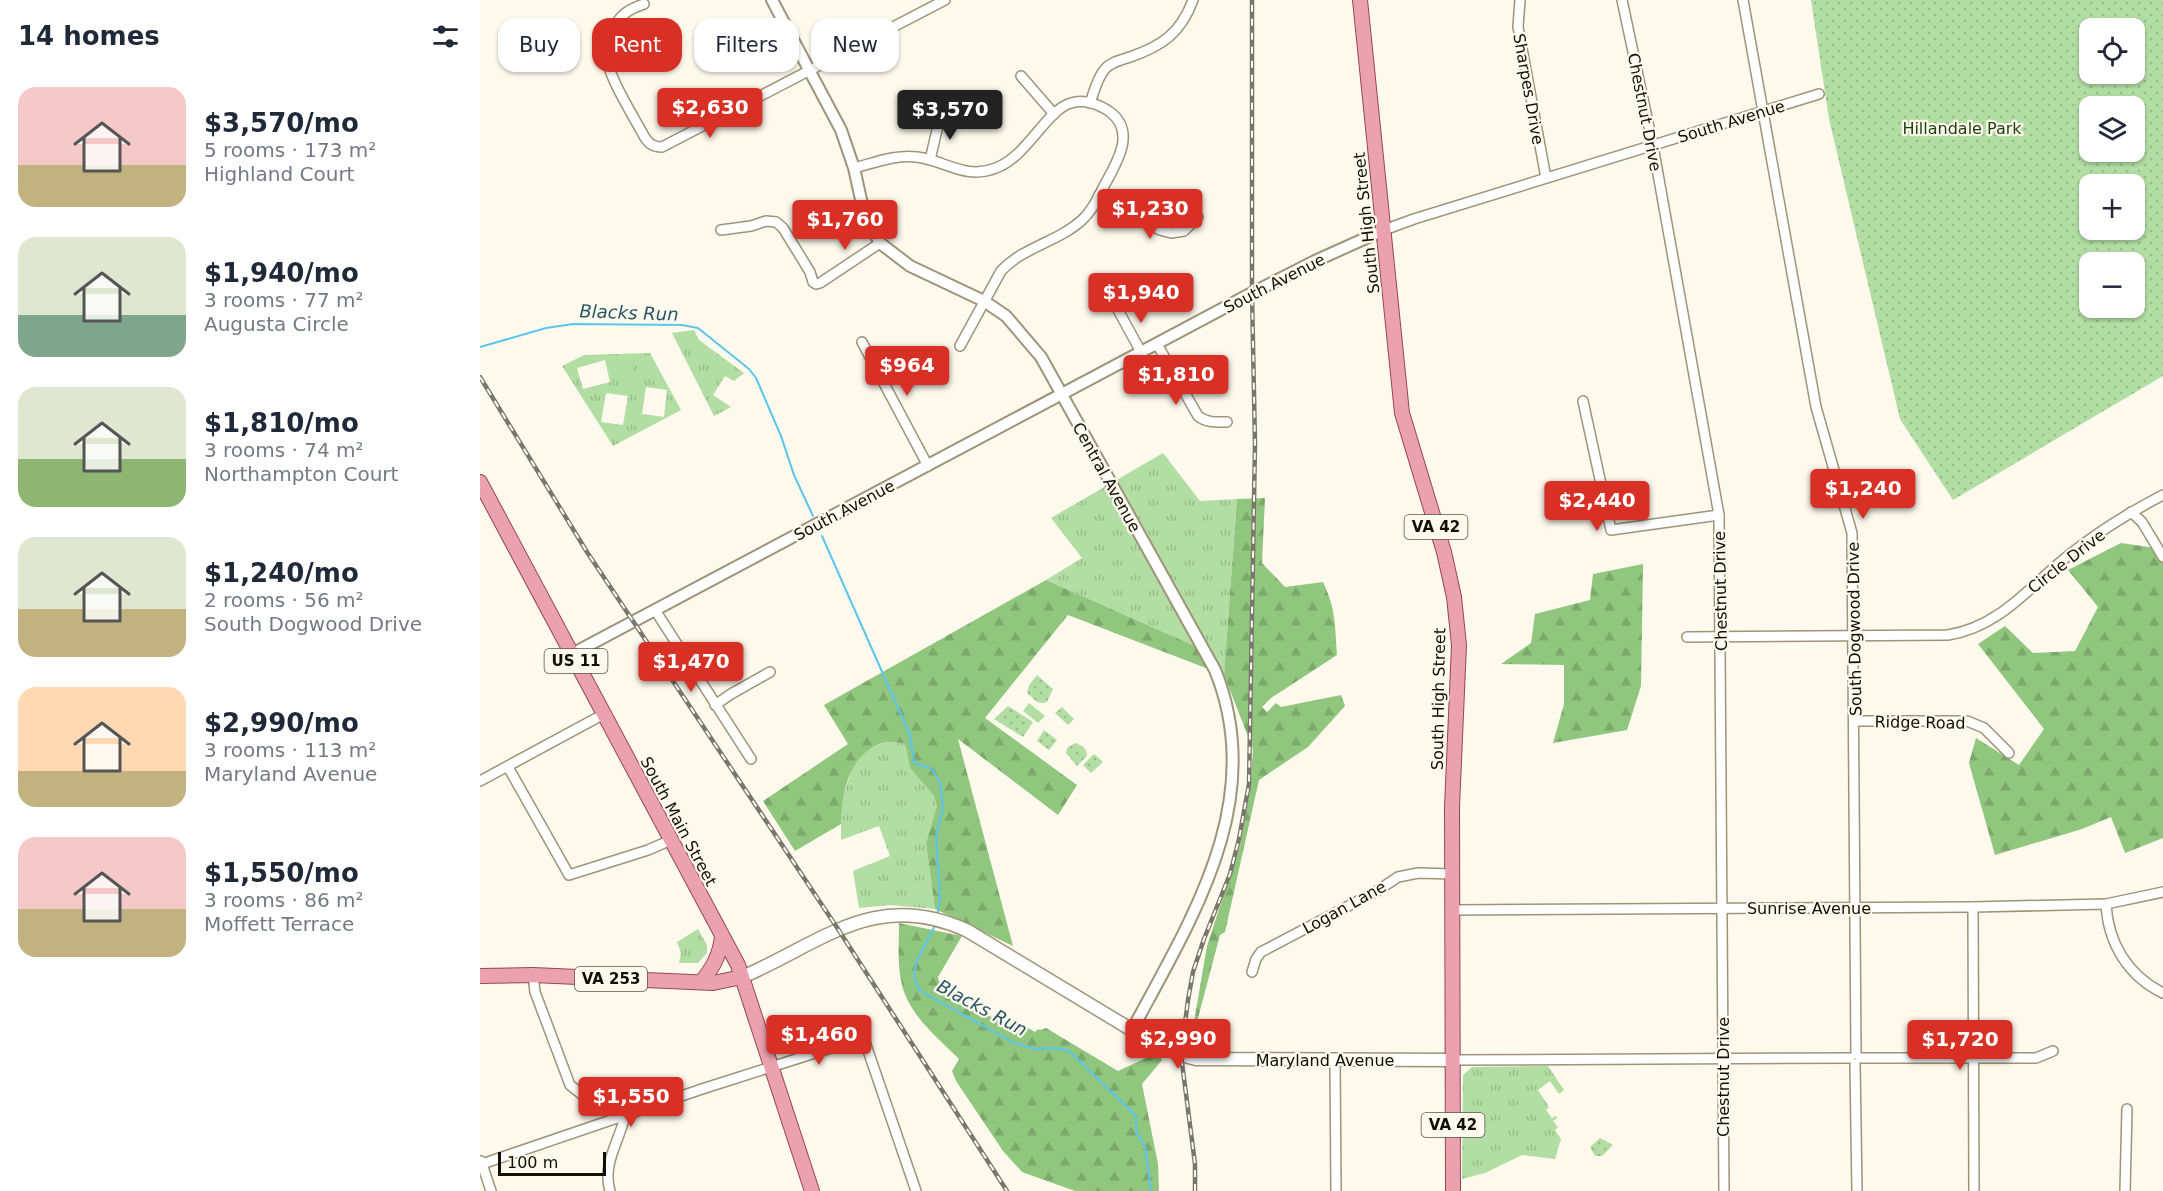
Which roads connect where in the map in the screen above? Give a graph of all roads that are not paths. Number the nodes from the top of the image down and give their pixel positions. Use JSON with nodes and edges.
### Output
{"nodes":[{"id":1,"x":772,"y":0,"type":"edge"},
{"id":2,"x":945,"y":0,"type":"edge"},
{"id":3,"x":1193,"y":0,"type":"edge"},
{"id":4,"x":1360,"y":0,"type":"edge"},
{"id":5,"x":1521,"y":0,"type":"edge"},
{"id":6,"x":1622,"y":0,"type":"edge"},
{"id":7,"x":1743,"y":0,"type":"edge"},
{"id":8,"x":644,"y":4,"type":"dead end"},
{"id":9,"x":810,"y":71,"type":"junction"},
{"id":10,"x":1021,"y":76,"type":"dead end"},
{"id":11,"x":1819,"y":94,"type":"dead end"},
{"id":12,"x":1090,"y":103,"type":"junction"},
{"id":13,"x":1763,"y":111,"type":"junction"},
{"id":14,"x":1054,"y":114,"type":"junction"},
{"id":15,"x":940,"y":117,"type":"dead end"},
{"id":16,"x":1653,"y":146,"type":"junction"},
{"id":17,"x":930,"y":160,"type":"junction"},
{"id":18,"x":854,"y":168,"type":"junction"},
{"id":19,"x":1546,"y":178,"type":"junction"},
{"id":20,"x":1099,"y":195,"type":"junction"},
{"id":21,"x":1198,"y":217,"type":"dead end"},
{"id":22,"x":721,"y":230,"type":"dead end"},
{"id":23,"x":1384,"y":230,"type":"junction"},
{"id":24,"x":880,"y":243,"type":"junction"},
{"id":25,"x":984,"y":301,"type":"junction"},
{"id":26,"x":1117,"y":308,"type":"dead end"},
{"id":27,"x":862,"y":342,"type":"dead end"},
{"id":28,"x":1157,"y":344,"type":"junction"},
{"id":29,"x":960,"y":346,"type":"dead end"},
{"id":30,"x":1141,"y":352,"type":"junction"},
{"id":31,"x":1061,"y":395,"type":"junction"},
{"id":32,"x":1583,"y":400,"type":"dead end"},
{"id":33,"x":1227,"y":422,"type":"dead end"},
{"id":34,"x":928,"y":466,"type":"junction"},
{"id":35,"x":480,"y":482,"type":"edge"},
{"id":36,"x":2163,"y":495,"type":"edge"},
{"id":37,"x":2131,"y":512,"type":"junction"},
{"id":38,"x":1719,"y":515,"type":"junction"},
{"id":39,"x":2163,"y":556,"type":"edge"},
{"id":40,"x":655,"y":610,"type":"junction"},
{"id":41,"x":1854,"y":636,"type":"junction"},
{"id":42,"x":1687,"y":637,"type":"dead end"},
{"id":43,"x":1721,"y":637,"type":"junction"},
{"id":44,"x":572,"y":654,"type":"junction"},
{"id":45,"x":770,"y":672,"type":"dead end"},
{"id":46,"x":715,"y":705,"type":"junction"},
{"id":47,"x":604,"y":714,"type":"junction"},
{"id":48,"x":1855,"y":721,"type":"junction"},
{"id":49,"x":2009,"y":753,"type":"dead end"},
{"id":50,"x":751,"y":759,"type":"dead end"},
{"id":51,"x":508,"y":767,"type":"junction"},
{"id":52,"x":480,"y":769,"type":"edge"},
{"id":53,"x":483,"y":780,"type":"edge"},
{"id":54,"x":671,"y":840,"type":"junction"},
{"id":55,"x":1452,"y":874,"type":"junction"},
{"id":56,"x":2163,"y":892,"type":"edge"},
{"id":57,"x":2106,"y":904,"type":"junction"},
{"id":58,"x":1973,"y":907,"type":"junction"},
{"id":59,"x":1855,"y":908,"type":"junction"},
{"id":60,"x":1723,"y":909,"type":"junction"},
{"id":61,"x":1453,"y":910,"type":"junction"},
{"id":62,"x":722,"y":936,"type":"junction"},
{"id":63,"x":1252,"y":972,"type":"dead end"},
{"id":64,"x":480,"y":975,"type":"edge"},
{"id":65,"x":533,"y":975,"type":"junction"},
{"id":66,"x":742,"y":977,"type":"junction"},
{"id":67,"x":700,"y":982,"type":"junction"},
{"id":68,"x":2163,"y":993,"type":"edge"},
{"id":69,"x":1132,"y":1030,"type":"junction"},
{"id":70,"x":2053,"y":1051,"type":"dead end"},
{"id":71,"x":1974,"y":1057,"type":"junction"},
{"id":72,"x":1723,"y":1058,"type":"junction"},
{"id":73,"x":1855,"y":1058,"type":"junction"},
{"id":74,"x":1335,"y":1060,"type":"junction"},
{"id":75,"x":1453,"y":1060,"type":"junction"},
{"id":76,"x":771,"y":1067,"type":"junction"},
{"id":77,"x":2127,"y":1109,"type":"dead end"},
{"id":78,"x":625,"y":1116,"type":"junction"},
{"id":79,"x":481,"y":1161,"type":"edge"},
{"id":80,"x":491,"y":1191,"type":"edge"},
{"id":81,"x":610,"y":1191,"type":"edge"},
{"id":82,"x":812,"y":1191,"type":"edge"},
{"id":83,"x":916,"y":1191,"type":"edge"},
{"id":84,"x":1336,"y":1191,"type":"edge"},
{"id":85,"x":1453,"y":1191,"type":"edge"},
{"id":86,"x":1724,"y":1191,"type":"edge"},
{"id":87,"x":1857,"y":1191,"type":"edge"},
{"id":88,"x":1974,"y":1191,"type":"edge"},
{"id":89,"x":2125,"y":1191,"type":"edge"}],
"edges":[{"from":1,"to":9,"type":"street","name":"Central Avenue"},
{"from":2,"to":9,"type":"street"},
{"from":3,"to":12,"type":"street"},
{"from":4,"to":23,"type":"main road","name":"South High Street","number":"VA 42"},
{"from":5,"to":19,"type":"street","name":"Sharpes Drive"},
{"from":6,"to":16,"type":"street","name":"Chestnut Drive"},
{"from":7,"to":13,"type":"street","name":"South Dogwood Drive"},
{"from":8,"to":9,"type":"street"},
{"from":9,"to":18,"type":"street","name":"Central Avenue"},
{"from":10,"to":14,"type":"street"},
{"from":11,"to":13,"type":"street","name":"South Avenue"},
{"from":12,"to":14,"type":"street"},
{"from":12,"to":20,"type":"street"},
{"from":13,"to":16,"type":"street","name":"South Avenue"},
{"from":13,"to":41,"type":"street","name":"South Dogwood Drive"},
{"from":14,"to":17,"type":"street"},
{"from":15,"to":17,"type":"street"},
{"from":16,"to":19,"type":"street","name":"South Avenue"},
{"from":16,"to":38,"type":"street","name":"Chestnut Drive"},
{"from":17,"to":18,"type":"street"},
{"from":18,"to":24,"type":"street","name":"Central Avenue"},
{"from":19,"to":23,"type":"street","name":"South Avenue"},
{"from":20,"to":21,"type":"street"},
{"from":20,"to":25,"type":"street"},
{"from":22,"to":24,"type":"street"},
{"from":23,"to":28,"type":"street","name":"South Avenue"},
{"from":23,"to":55,"type":"main road","name":"South High Street","number":"VA 42"},
{"from":24,"to":25,"type":"street","name":"Central Avenue"},
{"from":25,"to":29,"type":"street"},
{"from":25,"to":31,"type":"street","name":"Central Avenue"},
{"from":26,"to":30,"type":"street"},
{"from":27,"to":34,"type":"street"},
{"from":28,"to":30,"type":"street","name":"South Avenue"},
{"from":28,"to":33,"type":"street"},
{"from":30,"to":31,"type":"street","name":"South Avenue"},
{"from":31,"to":34,"type":"street","name":"South Avenue"},
{"from":31,"to":69,"type":"street","name":"Central Avenue"},
{"from":32,"to":38,"type":"street"},
{"from":34,"to":40,"type":"street","name":"South Avenue"},
{"from":35,"to":44,"type":"main road","name":"South Main Street","number":"US 11"},
{"from":36,"to":37,"type":"street","name":"Circle Drive"},
{"from":37,"to":39,"type":"street"},
{"from":37,"to":41,"type":"street","name":"Circle Drive"},
{"from":38,"to":43,"type":"street","name":"Chestnut Drive"},
{"from":40,"to":44,"type":"street","name":"South Avenue"},
{"from":40,"to":46,"type":"street"},
{"from":41,"to":43,"type":"street","name":"Circle Drive"},
{"from":41,"to":48,"type":"street","name":"South Dogwood Drive"},
{"from":42,"to":43,"type":"street","name":"Circle Drive"},
{"from":43,"to":60,"type":"street","name":"Chestnut Drive"},
{"from":44,"to":47,"type":"main road","name":"South Main Street","number":"US 11"},
{"from":45,"to":46,"type":"street"},
{"from":46,"to":50,"type":"street"},
{"from":47,"to":51,"type":"street"},
{"from":47,"to":54,"type":"main road","name":"South Main Street","number":"US 11"},
{"from":48,"to":49,"type":"street","name":"Ridge Road"},
{"from":48,"to":59,"type":"street","name":"South Dogwood Drive"},
{"from":51,"to":53,"type":"street"},
{"from":51,"to":54,"type":"street"},
{"from":52,"to":53,"type":"street"},
{"from":54,"to":62,"type":"main road","name":"South Main Street","number":"US 11"},
{"from":55,"to":61,"type":"main road","name":"South High Street","number":"VA 42"},
{"from":55,"to":63,"type":"street","name":"Logan Lane"},
{"from":56,"to":57,"type":"street","name":"Sunrise Avenue"},
{"from":57,"to":58,"type":"street","name":"Sunrise Avenue"},
{"from":57,"to":68,"type":"street"},
{"from":58,"to":59,"type":"street","name":"Sunrise Avenue"},
{"from":58,"to":71,"type":"street"},
{"from":59,"to":60,"type":"street","name":"Sunrise Avenue"},
{"from":59,"to":73,"type":"street","name":"South Dogwood Drive"},
{"from":60,"to":61,"type":"street","name":"Sunrise Avenue"},
{"from":60,"to":72,"type":"street","name":"Chestnut Drive"},
{"from":61,"to":75,"type":"main road","name":"South High Street","number":"VA 42"},
{"from":62,"to":66,"type":"main road","name":"South Main Street","number":"US 11"},
{"from":62,"to":67,"type":"main road"},
{"from":64,"to":65,"type":"main road","number":"VA 253"},
{"from":65,"to":67,"type":"main road","number":"VA 253"},
{"from":65,"to":78,"type":"street"},
{"from":66,"to":67,"type":"main road","number":"VA 253"},
{"from":66,"to":69,"type":"main road","name":"Maryland Avenue"},
{"from":66,"to":76,"type":"main road","name":"South Main Street","number":"US 11"},
{"from":69,"to":74,"type":"main road","name":"Maryland Avenue"},
{"from":70,"to":71,"type":"street","name":"Maryland Avenue"},
{"from":71,"to":73,"type":"street","name":"Maryland Avenue"},
{"from":71,"to":88,"type":"street"},
{"from":72,"to":73,"type":"street","name":"Maryland Avenue"},
{"from":72,"to":75,"type":"street","name":"Maryland Avenue"},
{"from":72,"to":86,"type":"street","name":"Chestnut Drive"},
{"from":73,"to":87,"type":"street","name":"South Dogwood Drive"},
{"from":74,"to":75,"type":"main road","name":"Maryland Avenue"},
{"from":74,"to":84,"type":"street"},
{"from":75,"to":85,"type":"main road","name":"South High Street","number":"VA 42"},
{"from":76,"to":78,"type":"street"},
{"from":76,"to":82,"type":"main road","name":"South Main Street","number":"US 11"},
{"from":76,"to":83,"type":"street"},
{"from":77,"to":89,"type":"street"},
{"from":78,"to":79,"type":"street"},
{"from":78,"to":81,"type":"street"},
{"from":79,"to":80,"type":"street"}]}
